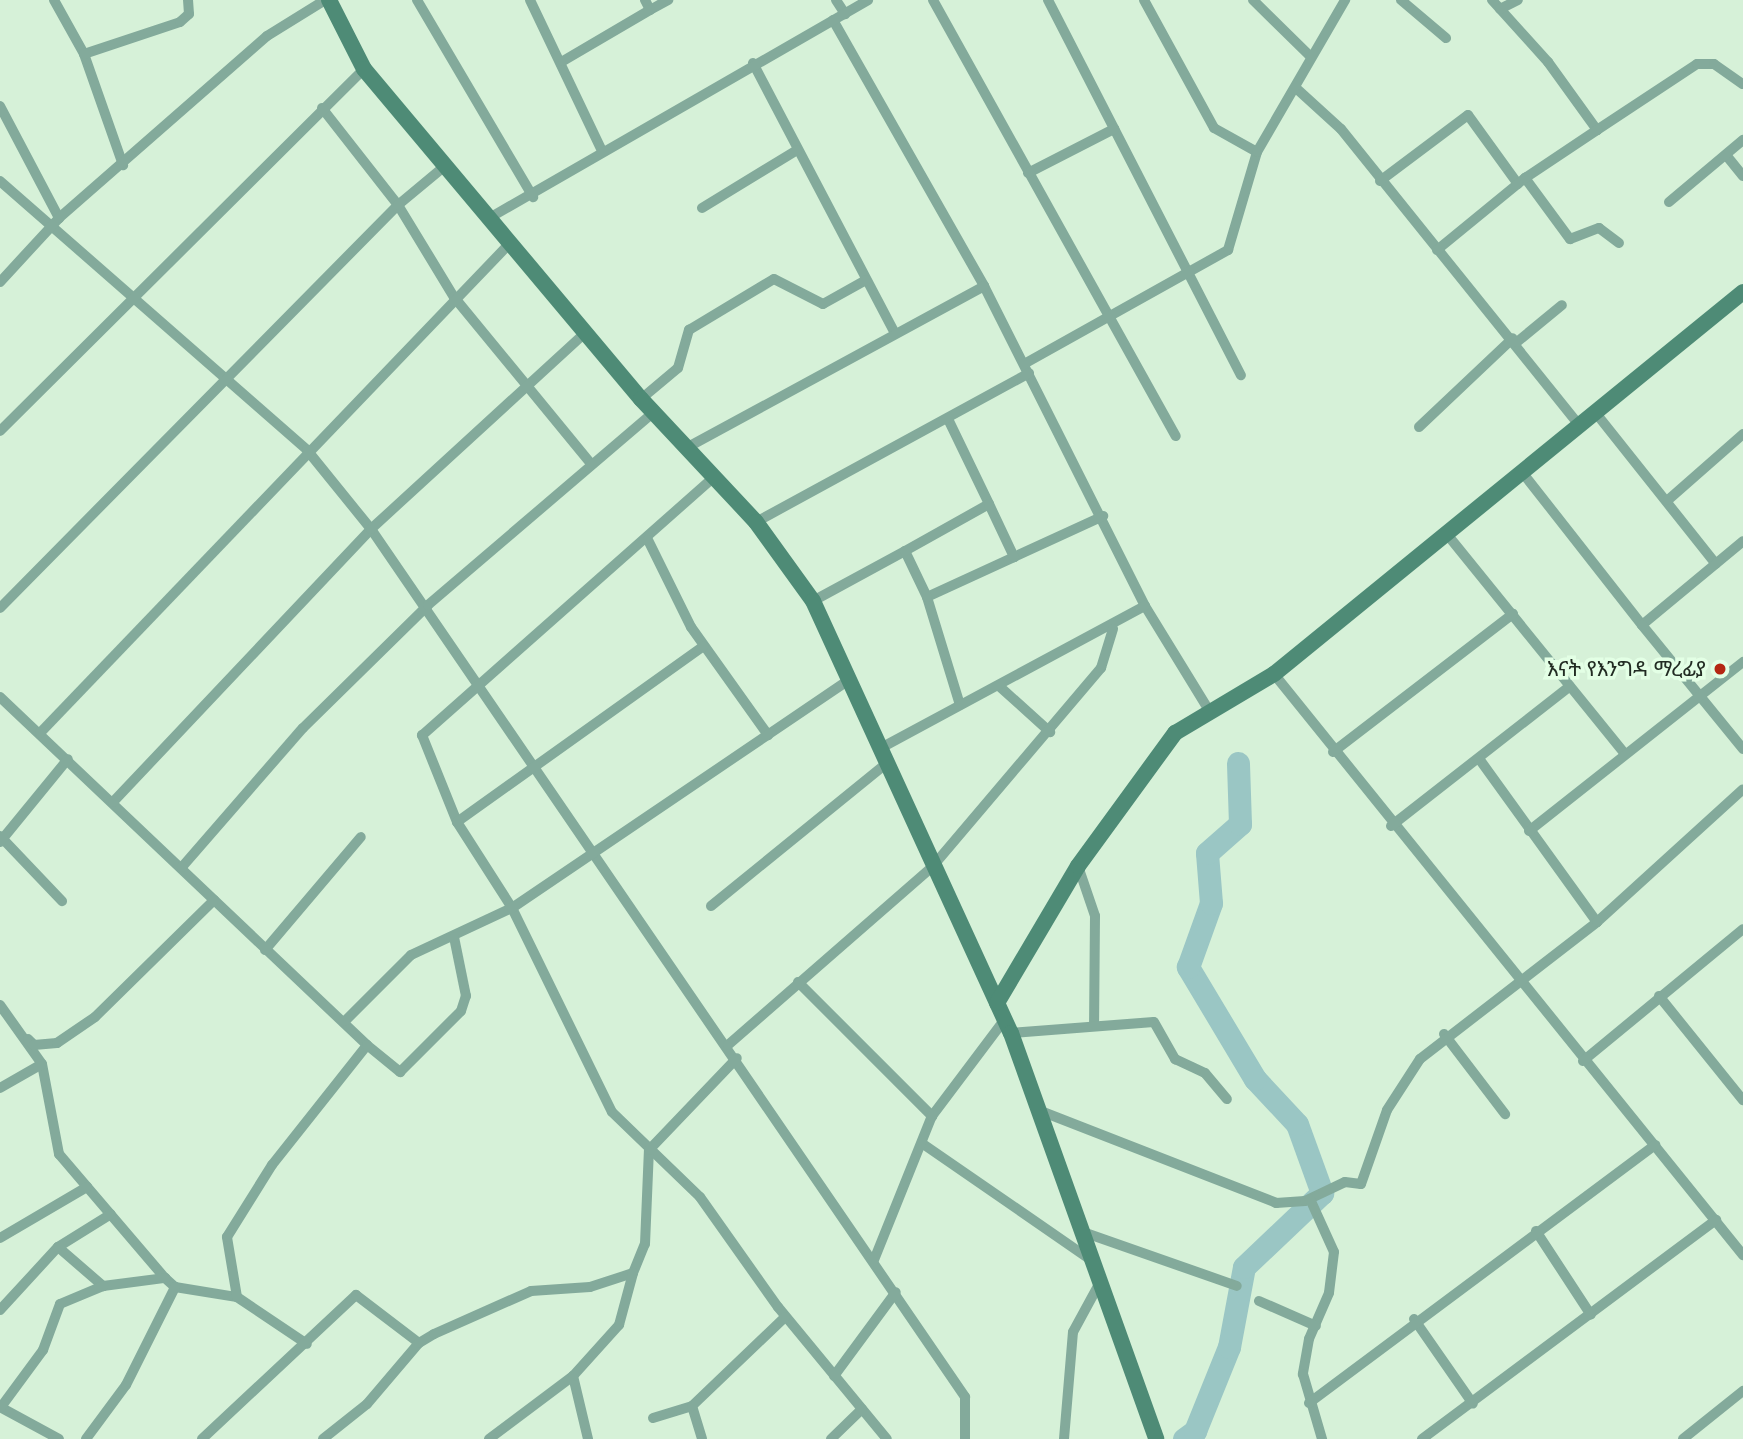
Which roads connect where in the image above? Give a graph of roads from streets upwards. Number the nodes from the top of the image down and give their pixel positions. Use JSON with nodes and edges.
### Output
{"nodes":[{"id":1,"x":54,"y":0,"type":"edge"},
{"id":2,"x":188,"y":0,"type":"edge"},
{"id":3,"x":327,"y":0,"type":"edge"},
{"id":4,"x":416,"y":0,"type":"edge"},
{"id":5,"x":530,"y":0,"type":"edge"},
{"id":6,"x":668,"y":0,"type":"edge"},
{"id":7,"x":836,"y":0,"type":"edge"},
{"id":8,"x":869,"y":0,"type":"edge"},
{"id":9,"x":933,"y":0,"type":"edge"},
{"id":10,"x":1048,"y":0,"type":"edge"},
{"id":11,"x":1144,"y":0,"type":"edge"},
{"id":12,"x":1253,"y":0,"type":"edge"},
{"id":13,"x":1345,"y":0,"type":"edge"},
{"id":14,"x":1401,"y":0,"type":"edge"},
{"id":15,"x":1518,"y":0,"type":"edge"},
{"id":16,"x":1496,"y":4,"type":"edge"},
{"id":17,"x":647,"y":5,"type":"edge"},
{"id":18,"x":845,"y":14,"type":"junction"},
{"id":19,"x":833,"y":20,"type":"junction"},
{"id":20,"x":1446,"y":38,"type":"dead end"},
{"id":21,"x":84,"y":54,"type":"junction"},
{"id":22,"x":1311,"y":57,"type":"junction"},
{"id":23,"x":563,"y":61,"type":"junction"},
{"id":24,"x":753,"y":63,"type":"junction"},
{"id":25,"x":365,"y":69,"type":"junction"},
{"id":26,"x":1743,"y":85,"type":"edge"},
{"id":27,"x":1297,"y":89,"type":"junction"},
{"id":28,"x":0,"y":106,"type":"edge"},
{"id":29,"x":322,"y":108,"type":"junction"},
{"id":30,"x":1114,"y":129,"type":"junction"},
{"id":31,"x":1597,"y":130,"type":"junction"},
{"id":32,"x":1743,"y":139,"type":"edge"},
{"id":33,"x":601,"y":149,"type":"junction"},
{"id":34,"x":797,"y":150,"type":"junction"},
{"id":35,"x":1257,"y":152,"type":"junction"},
{"id":36,"x":1726,"y":155,"type":"junction"},
{"id":37,"x":123,"y":164,"type":"junction"},
{"id":38,"x":446,"y":164,"type":"junction"},
{"id":39,"x":1028,"y":173,"type":"junction"},
{"id":40,"x":1743,"y":176,"type":"edge"},
{"id":41,"x":0,"y":181,"type":"edge"},
{"id":42,"x":1380,"y":181,"type":"junction"},
{"id":43,"x":1521,"y":181,"type":"junction"},
{"id":44,"x":533,"y":197,"type":"junction"},
{"id":45,"x":1669,"y":202,"type":"dead end"},
{"id":46,"x":398,"y":205,"type":"junction"},
{"id":47,"x":702,"y":208,"type":"dead end"},
{"id":48,"x":491,"y":217,"type":"junction"},
{"id":49,"x":56,"y":223,"type":"junction"},
{"id":50,"x":511,"y":242,"type":"junction"},
{"id":51,"x":1619,"y":243,"type":"dead end"},
{"id":52,"x":1437,"y":250,"type":"junction"},
{"id":53,"x":1188,"y":270,"type":"junction"},
{"id":54,"x":866,"y":280,"type":"junction"},
{"id":55,"x":0,"y":282,"type":"edge"},
{"id":56,"x":984,"y":286,"type":"junction"},
{"id":57,"x":1743,"y":292,"type":"edge"},
{"id":58,"x":130,"y":297,"type":"junction"},
{"id":59,"x":454,"y":297,"type":"junction"},
{"id":60,"x":1562,"y":305,"type":"dead end"},
{"id":61,"x":1111,"y":318,"type":"junction"},
{"id":62,"x":585,"y":333,"type":"junction"},
{"id":63,"x":895,"y":333,"type":"junction"},
{"id":64,"x":1515,"y":340,"type":"junction"},
{"id":65,"x":1027,"y":368,"type":"junction"},
{"id":66,"x":1241,"y":374,"type":"dead end"},
{"id":67,"x":225,"y":380,"type":"junction"},
{"id":68,"x":525,"y":387,"type":"junction"},
{"id":69,"x":641,"y":399,"type":"junction"},
{"id":70,"x":1595,"y":412,"type":"junction"},
{"id":71,"x":653,"y":413,"type":"junction"},
{"id":72,"x":948,"y":419,"type":"junction"},
{"id":73,"x":1579,"y":425,"type":"junction"},
{"id":74,"x":1419,"y":427,"type":"dead end"},
{"id":75,"x":0,"y":431,"type":"edge"},
{"id":76,"x":1743,"y":434,"type":"edge"},
{"id":77,"x":1176,"y":436,"type":"dead end"},
{"id":78,"x":688,"y":447,"type":"junction"},
{"id":79,"x":307,"y":450,"type":"junction"},
{"id":80,"x":591,"y":464,"type":"junction"},
{"id":81,"x":1522,"y":472,"type":"junction"},
{"id":82,"x":715,"y":477,"type":"junction"},
{"id":83,"x":1668,"y":500,"type":"junction"},
{"id":84,"x":989,"y":504,"type":"junction"},
{"id":85,"x":1103,"y":516,"type":"junction"},
{"id":86,"x":756,"y":522,"type":"junction"},
{"id":87,"x":371,"y":528,"type":"junction"},
{"id":88,"x":1446,"y":534,"type":"junction"},
{"id":89,"x":648,"y":540,"type":"junction"},
{"id":90,"x":1743,"y":541,"type":"edge"},
{"id":91,"x":905,"y":551,"type":"junction"},
{"id":92,"x":1014,"y":558,"type":"junction"},
{"id":93,"x":1716,"y":564,"type":"junction"},
{"id":94,"x":927,"y":597,"type":"junction"},
{"id":95,"x":813,"y":601,"type":"junction"},
{"id":96,"x":428,"y":605,"type":"junction"},
{"id":97,"x":1145,"y":606,"type":"junction"},
{"id":98,"x":0,"y":608,"type":"edge"},
{"id":99,"x":1513,"y":614,"type":"junction"},
{"id":100,"x":1642,"y":625,"type":"junction"},
{"id":101,"x":1113,"y":629,"type":"junction"},
{"id":102,"x":704,"y":646,"type":"junction"},
{"id":103,"x":1743,"y":662,"type":"edge"},
{"id":104,"x":1273,"y":674,"type":"junction"},
{"id":105,"x":850,"y":679,"type":"junction"},
{"id":106,"x":481,"y":686,"type":"junction"},
{"id":107,"x":999,"y":686,"type":"junction"},
{"id":108,"x":1570,"y":686,"type":"junction"},
{"id":109,"x":1700,"y":696,"type":"junction"},
{"id":110,"x":0,"y":697,"type":"edge"},
{"id":111,"x":960,"y":705,"type":"junction"},
{"id":112,"x":1208,"y":709,"type":"junction"},
{"id":113,"x":1050,"y":732,"type":"junction"},
{"id":114,"x":40,"y":733,"type":"junction"},
{"id":115,"x":768,"y":735,"type":"junction"},
{"id":116,"x":1743,"y":749,"type":"edge"},
{"id":117,"x":1333,"y":752,"type":"junction"},
{"id":118,"x":1625,"y":754,"type":"junction"},
{"id":119,"x":882,"y":756,"type":"junction"},
{"id":120,"x":68,"y":759,"type":"junction"},
{"id":121,"x":1480,"y":760,"type":"junction"},
{"id":122,"x":537,"y":767,"type":"junction"},
{"id":123,"x":1743,"y":789,"type":"edge"},
{"id":124,"x":113,"y":802,"type":"junction"},
{"id":125,"x":457,"y":822,"type":"junction"},
{"id":126,"x":1391,"y":826,"type":"junction"},
{"id":127,"x":1529,"y":831,"type":"junction"},
{"id":128,"x":361,"y":837,"type":"dead end"},
{"id":129,"x":1,"y":839,"type":"edge"},
{"id":130,"x":595,"y":852,"type":"junction"},
{"id":131,"x":933,"y":866,"type":"junction"},
{"id":132,"x":1077,"y":866,"type":"junction"},
{"id":133,"x":182,"y":867,"type":"junction"},
{"id":134,"x":214,"y":900,"type":"junction"},
{"id":135,"x":62,"y":901,"type":"dead end"},
{"id":136,"x":711,"y":906,"type":"dead end"},
{"id":137,"x":512,"y":908,"type":"junction"},
{"id":138,"x":1597,"y":922,"type":"junction"},
{"id":139,"x":1743,"y":929,"type":"edge"},
{"id":140,"x":454,"y":937,"type":"junction"},
{"id":141,"x":265,"y":950,"type":"junction"},
{"id":142,"x":1516,"y":980,"type":"junction"},
{"id":143,"x":798,"y":982,"type":"junction"},
{"id":144,"x":1659,"y":996,"type":"junction"},
{"id":145,"x":997,"y":1003,"type":"junction"},
{"id":146,"x":0,"y":1005,"type":"edge"},
{"id":147,"x":345,"y":1021,"type":"junction"},
{"id":148,"x":1008,"y":1026,"type":"junction"},
{"id":149,"x":1094,"y":1026,"type":"junction"},
{"id":150,"x":22,"y":1033,"type":"junction"},
{"id":151,"x":1444,"y":1034,"type":"junction"},
{"id":152,"x":367,"y":1045,"type":"junction"},
{"id":153,"x":728,"y":1045,"type":"junction"},
{"id":154,"x":737,"y":1058,"type":"junction"},
{"id":155,"x":1583,"y":1061,"type":"junction"},
{"id":156,"x":43,"y":1064,"type":"junction"},
{"id":157,"x":0,"y":1087,"type":"edge"},
{"id":158,"x":1227,"y":1099,"type":"dead end"},
{"id":159,"x":1743,"y":1100,"type":"edge"},
{"id":160,"x":1038,"y":1110,"type":"junction"},
{"id":161,"x":1505,"y":1114,"type":"dead end"},
{"id":162,"x":932,"y":1116,"type":"junction"},
{"id":163,"x":923,"y":1144,"type":"junction"},
{"id":164,"x":1655,"y":1145,"type":"junction"},
{"id":165,"x":649,"y":1150,"type":"junction"},
{"id":166,"x":87,"y":1187,"type":"junction"},
{"id":167,"x":1310,"y":1199,"type":"junction"},
{"id":168,"x":111,"y":1214,"type":"junction"},
{"id":169,"x":1716,"y":1220,"type":"junction"},
{"id":170,"x":1080,"y":1231,"type":"junction"},
{"id":171,"x":1536,"y":1231,"type":"junction"},
{"id":172,"x":0,"y":1238,"type":"edge"},
{"id":173,"x":58,"y":1247,"type":"junction"},
{"id":174,"x":1743,"y":1255,"type":"edge"},
{"id":175,"x":1090,"y":1259,"type":"junction"},
{"id":176,"x":874,"y":1260,"type":"junction"},
{"id":177,"x":633,"y":1273,"type":"junction"},
{"id":178,"x":165,"y":1278,"type":"junction"},
{"id":179,"x":103,"y":1286,"type":"junction"},
{"id":180,"x":1098,"y":1286,"type":"junction"},
{"id":181,"x":1237,"y":1286,"type":"dead end"},
{"id":182,"x":175,"y":1287,"type":"junction"},
{"id":183,"x":896,"y":1292,"type":"junction"},
{"id":184,"x":237,"y":1297,"type":"junction"},
{"id":185,"x":1259,"y":1301,"type":"dead end"},
{"id":186,"x":0,"y":1310,"type":"edge"},
{"id":187,"x":1591,"y":1315,"type":"junction"},
{"id":188,"x":785,"y":1317,"type":"junction"},
{"id":189,"x":1414,"y":1320,"type":"junction"},
{"id":190,"x":1316,"y":1326,"type":"junction"},
{"id":191,"x":419,"y":1343,"type":"junction"},
{"id":192,"x":307,"y":1344,"type":"junction"},
{"id":193,"x":573,"y":1376,"type":"junction"},
{"id":194,"x":834,"y":1376,"type":"junction"},
{"id":195,"x":1743,"y":1391,"type":"edge"},
{"id":196,"x":1308,"y":1403,"type":"junction"},
{"id":197,"x":1473,"y":1404,"type":"junction"},
{"id":198,"x":692,"y":1406,"type":"junction"},
{"id":199,"x":862,"y":1409,"type":"junction"},
{"id":200,"x":2,"y":1410,"type":"edge"},
{"id":201,"x":653,"y":1418,"type":"dead end"},
{"id":202,"x":1154,"y":1432,"type":"edge"},
{"id":203,"x":59,"y":1439,"type":"edge"},
{"id":204,"x":86,"y":1439,"type":"edge"},
{"id":205,"x":202,"y":1439,"type":"edge"},
{"id":206,"x":323,"y":1439,"type":"edge"},
{"id":207,"x":489,"y":1439,"type":"edge"},
{"id":208,"x":588,"y":1439,"type":"edge"},
{"id":209,"x":702,"y":1439,"type":"edge"},
{"id":210,"x":831,"y":1439,"type":"edge"},
{"id":211,"x":887,"y":1439,"type":"edge"},
{"id":212,"x":965,"y":1439,"type":"edge"},
{"id":213,"x":1064,"y":1439,"type":"edge"},
{"id":214,"x":1321,"y":1439,"type":"edge"},
{"id":215,"x":1422,"y":1439,"type":"edge"},
{"id":216,"x":1683,"y":1439,"type":"edge"}],
"edges":[{"from":1,"to":21,"type":"street"},
{"from":2,"to":21,"type":"street"},
{"from":3,"to":25,"type":"street"},
{"from":3,"to":37,"type":"street"},
{"from":4,"to":44,"type":"street"},
{"from":5,"to":23,"type":"street"},
{"from":6,"to":17,"type":"street"},
{"from":7,"to":18,"type":"street"},
{"from":8,"to":18,"type":"street"},
{"from":9,"to":39,"type":"street"},
{"from":10,"to":30,"type":"street"},
{"from":11,"to":35,"type":"street"},
{"from":12,"to":22,"type":"street"},
{"from":13,"to":22,"type":"street"},
{"from":14,"to":20,"type":"street"},
{"from":15,"to":16,"type":"street"},
{"from":16,"to":31,"type":"street"},
{"from":17,"to":23,"type":"street"},
{"from":18,"to":19,"type":"street"},
{"from":19,"to":24,"type":"street"},
{"from":19,"to":56,"type":"street"},
{"from":21,"to":37,"type":"street"},
{"from":22,"to":27,"type":"street"},
{"from":23,"to":33,"type":"street"},
{"from":24,"to":33,"type":"street"},
{"from":24,"to":34,"type":"street"},
{"from":25,"to":29,"type":"street"},
{"from":25,"to":38,"type":"street"},
{"from":26,"to":31,"type":"street"},
{"from":27,"to":35,"type":"street"},
{"from":27,"to":42,"type":"street"},
{"from":28,"to":49,"type":"street"},
{"from":29,"to":46,"type":"street"},
{"from":29,"to":58,"type":"street"},
{"from":30,"to":39,"type":"street"},
{"from":30,"to":53,"type":"street"},
{"from":31,"to":43,"type":"street"},
{"from":32,"to":36,"type":"street"},
{"from":33,"to":44,"type":"street"},
{"from":34,"to":47,"type":"street"},
{"from":34,"to":54,"type":"street"},
{"from":35,"to":53,"type":"street"},
{"from":36,"to":40,"type":"street"},
{"from":36,"to":45,"type":"street"},
{"from":37,"to":49,"type":"street"},
{"from":38,"to":46,"type":"street"},
{"from":38,"to":48,"type":"street"},
{"from":39,"to":61,"type":"street"},
{"from":41,"to":49,"type":"street"},
{"from":42,"to":43,"type":"street"},
{"from":42,"to":52,"type":"street"},
{"from":43,"to":51,"type":"street"},
{"from":43,"to":52,"type":"street"},
{"from":44,"to":48,"type":"street"},
{"from":46,"to":59,"type":"street"},
{"from":46,"to":67,"type":"street"},
{"from":48,"to":50,"type":"street"},
{"from":49,"to":55,"type":"street"},
{"from":49,"to":58,"type":"street"},
{"from":50,"to":59,"type":"street"},
{"from":50,"to":62,"type":"street"},
{"from":52,"to":64,"type":"street"},
{"from":53,"to":61,"type":"street"},
{"from":53,"to":66,"type":"street"},
{"from":54,"to":63,"type":"street"},
{"from":54,"to":69,"type":"street"},
{"from":56,"to":63,"type":"street"},
{"from":56,"to":65,"type":"street"},
{"from":57,"to":70,"type":"street"},
{"from":58,"to":67,"type":"street"},
{"from":58,"to":75,"type":"street"},
{"from":59,"to":68,"type":"street"},
{"from":59,"to":79,"type":"street"},
{"from":60,"to":64,"type":"street"},
{"from":61,"to":65,"type":"street"},
{"from":61,"to":77,"type":"street"},
{"from":62,"to":68,"type":"street"},
{"from":62,"to":69,"type":"street"},
{"from":63,"to":78,"type":"street"},
{"from":64,"to":73,"type":"street"},
{"from":64,"to":74,"type":"street"},
{"from":65,"to":72,"type":"street"},
{"from":65,"to":85,"type":"street"},
{"from":67,"to":79,"type":"street"},
{"from":67,"to":98,"type":"street"},
{"from":68,"to":80,"type":"street"},
{"from":68,"to":87,"type":"street"},
{"from":69,"to":71,"type":"street"},
{"from":70,"to":73,"type":"street"},
{"from":70,"to":83,"type":"street"},
{"from":71,"to":78,"type":"street"},
{"from":71,"to":80,"type":"street"},
{"from":72,"to":84,"type":"street"},
{"from":72,"to":86,"type":"street"},
{"from":73,"to":81,"type":"street"},
{"from":76,"to":83,"type":"street"},
{"from":78,"to":82,"type":"street"},
{"from":79,"to":87,"type":"street"},
{"from":79,"to":114,"type":"street"},
{"from":80,"to":96,"type":"street"},
{"from":81,"to":88,"type":"street"},
{"from":81,"to":100,"type":"street"},
{"from":82,"to":86,"type":"street"},
{"from":82,"to":89,"type":"street"},
{"from":83,"to":93,"type":"street"},
{"from":84,"to":91,"type":"street"},
{"from":84,"to":92,"type":"street"},
{"from":85,"to":92,"type":"street"},
{"from":85,"to":97,"type":"street"},
{"from":86,"to":95,"type":"street"},
{"from":87,"to":96,"type":"street"},
{"from":87,"to":124,"type":"street"},
{"from":88,"to":99,"type":"street"},
{"from":88,"to":104,"type":"street"},
{"from":89,"to":102,"type":"street"},
{"from":89,"to":106,"type":"street"},
{"from":90,"to":93,"type":"street"},
{"from":91,"to":94,"type":"street"},
{"from":91,"to":95,"type":"street"},
{"from":92,"to":94,"type":"street"},
{"from":93,"to":100,"type":"street"},
{"from":94,"to":111,"type":"street"},
{"from":95,"to":105,"type":"street"},
{"from":96,"to":106,"type":"street"},
{"from":96,"to":133,"type":"street"},
{"from":97,"to":101,"type":"street"},
{"from":97,"to":112,"type":"street"},
{"from":99,"to":108,"type":"street"},
{"from":99,"to":117,"type":"street"},
{"from":100,"to":109,"type":"street"},
{"from":101,"to":107,"type":"street"},
{"from":101,"to":113,"type":"street"},
{"from":102,"to":115,"type":"street"},
{"from":102,"to":122,"type":"street"},
{"from":103,"to":109,"type":"street"},
{"from":104,"to":112,"type":"street"},
{"from":104,"to":117,"type":"street"},
{"from":105,"to":115,"type":"street"},
{"from":105,"to":119,"type":"street"},
{"from":106,"to":122,"type":"street"},
{"from":106,"to":125,"type":"street"},
{"from":107,"to":111,"type":"street"},
{"from":107,"to":113,"type":"street"},
{"from":108,"to":118,"type":"street"},
{"from":108,"to":121,"type":"street"},
{"from":109,"to":116,"type":"street"},
{"from":109,"to":118,"type":"street"},
{"from":110,"to":114,"type":"street"},
{"from":111,"to":119,"type":"street"},
{"from":112,"to":132,"type":"street"},
{"from":113,"to":131,"type":"street"},
{"from":114,"to":120,"type":"street"},
{"from":115,"to":130,"type":"street"},
{"from":117,"to":126,"type":"street"},
{"from":118,"to":127,"type":"street"},
{"from":119,"to":131,"type":"street"},
{"from":119,"to":136,"type":"street"},
{"from":120,"to":124,"type":"street"},
{"from":120,"to":129,"type":"street"},
{"from":121,"to":126,"type":"street"},
{"from":121,"to":127,"type":"street"},
{"from":122,"to":125,"type":"street"},
{"from":122,"to":130,"type":"street"},
{"from":123,"to":138,"type":"street"},
{"from":124,"to":133,"type":"street"},
{"from":125,"to":137,"type":"street"},
{"from":126,"to":142,"type":"street"},
{"from":127,"to":138,"type":"street"},
{"from":128,"to":141,"type":"street"},
{"from":129,"to":135,"type":"street"},
{"from":130,"to":137,"type":"street"},
{"from":130,"to":153,"type":"street"},
{"from":131,"to":143,"type":"street"},
{"from":131,"to":145,"type":"street"},
{"from":132,"to":145,"type":"street"},
{"from":132,"to":149,"type":"street"},
{"from":133,"to":134,"type":"street"},
{"from":134,"to":141,"type":"street"},
{"from":134,"to":150,"type":"street"},
{"from":137,"to":140,"type":"street"},
{"from":137,"to":165,"type":"street"},
{"from":138,"to":142,"type":"street"},
{"from":139,"to":144,"type":"street"},
{"from":140,"to":147,"type":"street"},
{"from":140,"to":152,"type":"street"},
{"from":141,"to":147,"type":"street"},
{"from":142,"to":151,"type":"street"},
{"from":142,"to":155,"type":"street"},
{"from":143,"to":153,"type":"street"},
{"from":143,"to":162,"type":"street"},
{"from":144,"to":155,"type":"street"},
{"from":144,"to":159,"type":"street"},
{"from":145,"to":148,"type":"street"},
{"from":146,"to":150,"type":"street"},
{"from":147,"to":152,"type":"street"},
{"from":148,"to":149,"type":"street"},
{"from":148,"to":160,"type":"street"},
{"from":148,"to":162,"type":"street"},
{"from":149,"to":158,"type":"street"},
{"from":150,"to":156,"type":"street"},
{"from":151,"to":161,"type":"street"},
{"from":151,"to":167,"type":"street"},
{"from":152,"to":184,"type":"street"},
{"from":153,"to":154,"type":"street"},
{"from":154,"to":165,"type":"street"},
{"from":154,"to":176,"type":"street"},
{"from":155,"to":164,"type":"street"},
{"from":156,"to":157,"type":"street"},
{"from":156,"to":166,"type":"street"},
{"from":160,"to":167,"type":"street"},
{"from":160,"to":170,"type":"street"},
{"from":162,"to":163,"type":"street"},
{"from":163,"to":175,"type":"street"},
{"from":163,"to":176,"type":"street"},
{"from":164,"to":169,"type":"street"},
{"from":164,"to":171,"type":"street"},
{"from":165,"to":177,"type":"street"},
{"from":165,"to":188,"type":"street"},
{"from":166,"to":168,"type":"street"},
{"from":166,"to":172,"type":"street"},
{"from":167,"to":190,"type":"street"},
{"from":168,"to":173,"type":"street"},
{"from":168,"to":178,"type":"street"},
{"from":169,"to":174,"type":"street"},
{"from":169,"to":187,"type":"street"},
{"from":170,"to":175,"type":"street"},
{"from":170,"to":181,"type":"street"},
{"from":171,"to":187,"type":"street"},
{"from":171,"to":189,"type":"street"},
{"from":173,"to":179,"type":"street"},
{"from":173,"to":186,"type":"street"},
{"from":175,"to":180,"type":"street"},
{"from":176,"to":183,"type":"street"},
{"from":177,"to":191,"type":"street"},
{"from":177,"to":193,"type":"street"},
{"from":178,"to":179,"type":"street"},
{"from":178,"to":182,"type":"street"},
{"from":179,"to":200,"type":"street"},
{"from":180,"to":202,"type":"street"},
{"from":180,"to":213,"type":"street"},
{"from":182,"to":184,"type":"street"},
{"from":182,"to":204,"type":"street"},
{"from":183,"to":194,"type":"street"},
{"from":183,"to":212,"type":"street"},
{"from":184,"to":192,"type":"street"},
{"from":185,"to":190,"type":"street"},
{"from":187,"to":197,"type":"street"},
{"from":188,"to":194,"type":"street"},
{"from":188,"to":198,"type":"street"},
{"from":189,"to":196,"type":"street"},
{"from":189,"to":197,"type":"street"},
{"from":190,"to":196,"type":"street"},
{"from":191,"to":192,"type":"street"},
{"from":191,"to":206,"type":"street"},
{"from":192,"to":205,"type":"street"},
{"from":193,"to":207,"type":"street"},
{"from":193,"to":208,"type":"street"},
{"from":194,"to":199,"type":"street"},
{"from":195,"to":216,"type":"street"},
{"from":196,"to":214,"type":"street"},
{"from":197,"to":215,"type":"street"},
{"from":198,"to":201,"type":"street"},
{"from":198,"to":209,"type":"street"},
{"from":199,"to":210,"type":"street"},
{"from":199,"to":211,"type":"street"},
{"from":200,"to":203,"type":"street"}]}
